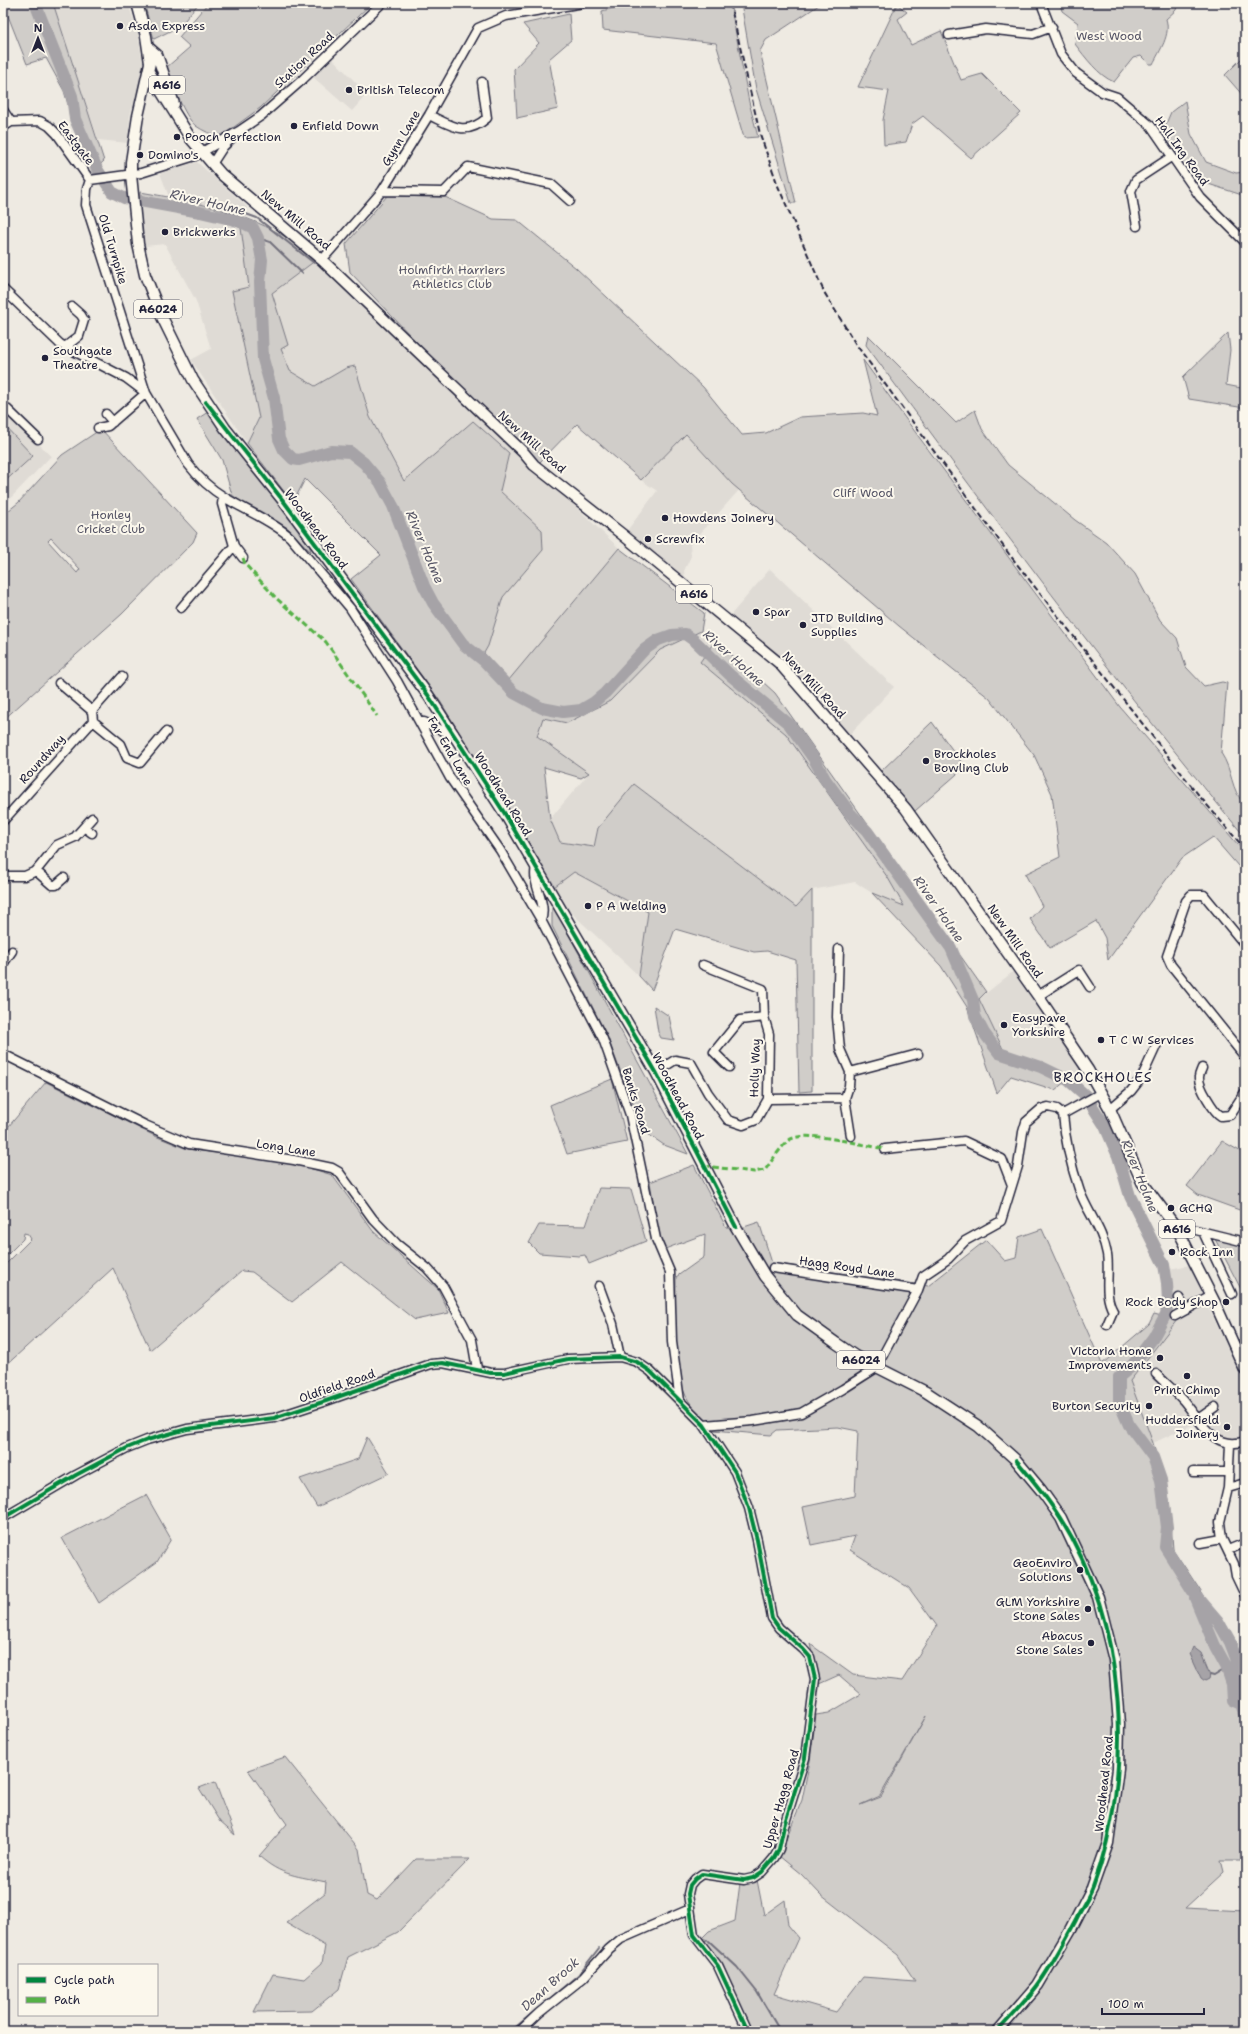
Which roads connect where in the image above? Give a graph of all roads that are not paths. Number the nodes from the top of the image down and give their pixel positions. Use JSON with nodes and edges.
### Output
{"nodes":[{"id":1,"x":137,"y":3,"type":"edge"},
{"id":2,"x":382,"y":3,"type":"edge"},
{"id":3,"x":583,"y":3,"type":"edge"},
{"id":4,"x":1042,"y":3,"type":"edge"},
{"id":5,"x":1052,"y":27,"type":"junction"},
{"id":6,"x":949,"y":35,"type":"dead end"},
{"id":7,"x":149,"y":48,"type":"junction"},
{"id":8,"x":149,"y":72,"type":"junction"},
{"id":9,"x":162,"y":74,"type":"junction"},
{"id":10,"x":482,"y":82,"type":"dead end"},
{"id":11,"x":145,"y":88,"type":"junction"},
{"id":12,"x":162,"y":94,"type":"junction"},
{"id":13,"x":3,"y":110,"type":"edge"},
{"id":14,"x":429,"y":115,"type":"junction"},
{"id":15,"x":11,"y":122,"type":"junction"},
{"id":16,"x":182,"y":124,"type":"junction"},
{"id":17,"x":3,"y":127,"type":"edge"},
{"id":18,"x":239,"y":131,"type":"junction"},
{"id":19,"x":202,"y":153,"type":"junction"},
{"id":20,"x":1171,"y":157,"type":"junction"},
{"id":21,"x":212,"y":164,"type":"junction"},
{"id":22,"x":131,"y":175,"type":"junction"},
{"id":23,"x":92,"y":180,"type":"junction"},
{"id":24,"x":382,"y":191,"type":"junction"},
{"id":25,"x":570,"y":201,"type":"dead end"},
{"id":26,"x":1137,"y":226,"type":"dead end"},
{"id":27,"x":1245,"y":242,"type":"edge"},
{"id":28,"x":322,"y":260,"type":"junction"},
{"id":29,"x":3,"y":289,"type":"edge"},
{"id":30,"x":72,"y":307,"type":"dead end"},
{"id":31,"x":65,"y":347,"type":"junction"},
{"id":32,"x":146,"y":393,"type":"junction"},
{"id":33,"x":3,"y":404,"type":"edge"},
{"id":34,"x":106,"y":414,"type":"dead end"},
{"id":35,"x":113,"y":422,"type":"junction"},
{"id":36,"x":98,"y":428,"type":"dead end"},
{"id":37,"x":38,"y":439,"type":"dead end"},
{"id":38,"x":223,"y":497,"type":"junction"},
{"id":39,"x":234,"y":546,"type":"junction"},
{"id":40,"x":243,"y":558,"type":"dead end"},
{"id":41,"x":181,"y":608,"type":"dead end"},
{"id":42,"x":122,"y":677,"type":"dead end"},
{"id":43,"x":59,"y":683,"type":"dead end"},
{"id":44,"x":92,"y":711,"type":"junction"},
{"id":45,"x":92,"y":721,"type":"junction"},
{"id":46,"x":420,"y":722,"type":"junction"},
{"id":47,"x":166,"y":732,"type":"dead end"},
{"id":48,"x":454,"y":734,"type":"junction"},
{"id":49,"x":92,"y":818,"type":"dead end"},
{"id":50,"x":3,"y":821,"type":"edge"},
{"id":51,"x":85,"y":828,"type":"junction"},
{"id":52,"x":92,"y":833,"type":"dead end"},
{"id":53,"x":490,"y":834,"type":"joint"},
{"id":54,"x":536,"y":868,"type":"junction"},
{"id":55,"x":36,"y":870,"type":"junction"},
{"id":56,"x":3,"y":876,"type":"edge"},
{"id":57,"x":64,"y":878,"type":"dead end"},
{"id":58,"x":541,"y":920,"type":"junction"},
{"id":59,"x":1245,"y":945,"type":"edge"},
{"id":60,"x":839,"y":949,"type":"dead end"},
{"id":61,"x":12,"y":951,"type":"dead end"},
{"id":62,"x":3,"y":964,"type":"edge"},
{"id":63,"x":703,"y":966,"type":"dead end"},
{"id":64,"x":1090,"y":987,"type":"dead end"},
{"id":65,"x":1038,"y":996,"type":"junction"},
{"id":66,"x":764,"y":1017,"type":"junction"},
{"id":67,"x":1158,"y":1042,"type":"dead end"},
{"id":68,"x":3,"y":1054,"type":"edge"},
{"id":69,"x":918,"y":1054,"type":"dead end"},
{"id":70,"x":1245,"y":1057,"type":"edge"},
{"id":71,"x":729,"y":1067,"type":"dead end"},
{"id":72,"x":1202,"y":1068,"type":"dead end"},
{"id":73,"x":656,"y":1072,"type":"junction"},
{"id":74,"x":850,"y":1072,"type":"junction"},
{"id":75,"x":1245,"y":1092,"type":"edge"},
{"id":76,"x":1098,"y":1094,"type":"junction"},
{"id":77,"x":844,"y":1098,"type":"junction"},
{"id":78,"x":768,"y":1099,"type":"junction"},
{"id":79,"x":1110,"y":1109,"type":"junction"},
{"id":80,"x":1063,"y":1114,"type":"junction"},
{"id":81,"x":851,"y":1136,"type":"dead end"},
{"id":82,"x":885,"y":1149,"type":"dead end"},
{"id":83,"x":1012,"y":1185,"type":"junction"},
{"id":84,"x":1178,"y":1230,"type":"junction"},
{"id":85,"x":1203,"y":1232,"type":"junction"},
{"id":86,"x":1245,"y":1242,"type":"edge"},
{"id":87,"x":773,"y":1268,"type":"dead end"},
{"id":88,"x":599,"y":1286,"type":"dead end"},
{"id":89,"x":918,"y":1290,"type":"junction"},
{"id":90,"x":1232,"y":1294,"type":"dead end"},
{"id":91,"x":1211,"y":1296,"type":"junction"},
{"id":92,"x":1179,"y":1298,"type":"dead end"},
{"id":93,"x":1186,"y":1310,"type":"junction"},
{"id":94,"x":1175,"y":1316,"type":"dead end"},
{"id":95,"x":1107,"y":1325,"type":"dead end"},
{"id":96,"x":620,"y":1356,"type":"junction"},
{"id":97,"x":1244,"y":1367,"type":"edge"},
{"id":98,"x":876,"y":1368,"type":"junction"},
{"id":99,"x":477,"y":1369,"type":"junction"},
{"id":100,"x":1156,"y":1374,"type":"dead end"},
{"id":101,"x":680,"y":1401,"type":"junction"},
{"id":102,"x":1215,"y":1407,"type":"dead end"},
{"id":103,"x":1198,"y":1419,"type":"junction"},
{"id":104,"x":704,"y":1425,"type":"junction"},
{"id":105,"x":1245,"y":1441,"type":"edge"},
{"id":106,"x":1230,"y":1444,"type":"junction"},
{"id":107,"x":1193,"y":1472,"type":"dead end"},
{"id":108,"x":1229,"y":1472,"type":"junction"},
{"id":109,"x":1245,"y":1483,"type":"edge"},
{"id":110,"x":1228,"y":1488,"type":"junction"},
{"id":111,"x":3,"y":1518,"type":"edge"},
{"id":112,"x":1222,"y":1539,"type":"junction"},
{"id":113,"x":1200,"y":1543,"type":"dead end"},
{"id":114,"x":1245,"y":1543,"type":"edge"},
{"id":115,"x":1228,"y":1550,"type":"junction"},
{"id":116,"x":1245,"y":1594,"type":"edge"},
{"id":117,"x":690,"y":1909,"type":"junction"},
{"id":118,"x":520,"y":2031,"type":"edge"},
{"id":119,"x":748,"y":2031,"type":"edge"},
{"id":120,"x":998,"y":2031,"type":"edge"}],
"edges":[{"from":1,"to":7,"type":"main road","number":"A616"},
{"from":2,"to":18,"type":"street","name":"Station Road"},
{"from":3,"to":14,"type":"street","name":"Gynn Lane"},
{"from":4,"to":5,"type":"street","name":"Hall Ing Road"},
{"from":5,"to":6,"type":"street"},
{"from":5,"to":20,"type":"street","name":"Hall Ing Road"},
{"from":7,"to":8,"type":"main road","number":"A616"},
{"from":7,"to":9,"type":"main road","number":"A616"},
{"from":8,"to":9,"type":"main road"},
{"from":8,"to":11,"type":"main road","name":"Woodhead Road","number":"A6024"},
{"from":8,"to":12,"type":"main road","number":"A616"},
{"from":9,"to":16,"type":"main road","number":"A616"},
{"from":10,"to":14,"type":"street"},
{"from":11,"to":12,"type":"main road","number":"A616"},
{"from":11,"to":22,"type":"main road","name":"Woodhead Road","number":"A6024"},
{"from":12,"to":16,"type":"main road","number":"A616"},
{"from":13,"to":15,"type":"street"},
{"from":14,"to":24,"type":"street","name":"Gynn Lane"},
{"from":15,"to":17,"type":"street"},
{"from":15,"to":23,"type":"street","name":"Eastgate"},
{"from":16,"to":19,"type":"main road","number":"A616"},
{"from":18,"to":19,"type":"street","name":"Station Road"},
{"from":18,"to":21,"type":"street","name":"Station Road"},
{"from":19,"to":21,"type":"main road","name":"New Mill Road","number":"A616"},
{"from":19,"to":22,"type":"street","name":"Station Road"},
{"from":20,"to":26,"type":"street"},
{"from":20,"to":27,"type":"street","name":"Hall Ing Road"},
{"from":21,"to":28,"type":"main road","name":"New Mill Road","number":"A616"},
{"from":22,"to":23,"type":"street","name":"Eastgate"},
{"from":22,"to":48,"type":"main road","name":"Woodhead Road","number":"A6024"},
{"from":23,"to":32,"type":"street","name":"Old Turnpike"},
{"from":24,"to":25,"type":"street"},
{"from":24,"to":28,"type":"street","name":"Gynn Lane"},
{"from":28,"to":65,"type":"main road","name":"New Mill Road","number":"A616"},
{"from":29,"to":31,"type":"street"},
{"from":30,"to":31,"type":"street"},
{"from":31,"to":32,"type":"street"},
{"from":32,"to":35,"type":"street"},
{"from":32,"to":38,"type":"street","name":"Far End Lane"},
{"from":33,"to":37,"type":"street"},
{"from":34,"to":35,"type":"street"},
{"from":35,"to":36,"type":"street"},
{"from":38,"to":39,"type":"street"},
{"from":38,"to":46,"type":"street","name":"Far End Lane"},
{"from":39,"to":40,"type":"street"},
{"from":39,"to":41,"type":"street"},
{"from":42,"to":44,"type":"street"},
{"from":43,"to":44,"type":"street"},
{"from":44,"to":45,"type":"street"},
{"from":45,"to":47,"type":"street"},
{"from":45,"to":50,"type":"street","name":"Roundway"},
{"from":46,"to":48,"type":"street"},
{"from":46,"to":53,"type":"street","name":"Far End Lane"},
{"from":48,"to":54,"type":"main road","name":"Woodhead Road","number":"A6024"},
{"from":49,"to":51,"type":"street"},
{"from":51,"to":52,"type":"street"},
{"from":51,"to":55,"type":"street"},
{"from":53,"to":58,"type":"street","name":"Banks Road"},
{"from":54,"to":58,"type":"street"},
{"from":54,"to":73,"type":"main road","name":"Woodhead Road","number":"A6024"},
{"from":55,"to":56,"type":"street"},
{"from":55,"to":57,"type":"street"},
{"from":58,"to":101,"type":"street","name":"Banks Road"},
{"from":59,"to":70,"type":"street"},
{"from":60,"to":74,"type":"street"},
{"from":61,"to":62,"type":"street"},
{"from":63,"to":66,"type":"street","name":"Holly Way"},
{"from":64,"to":65,"type":"street"},
{"from":65,"to":76,"type":"main road","name":"New Mill Road","number":"A616"},
{"from":66,"to":71,"type":"street"},
{"from":66,"to":78,"type":"street","name":"Holly Way"},
{"from":67,"to":79,"type":"street"},
{"from":68,"to":99,"type":"street","name":"Long Lane"},
{"from":69,"to":74,"type":"street"},
{"from":72,"to":75,"type":"street"},
{"from":73,"to":78,"type":"street","name":"Holly Way"},
{"from":73,"to":98,"type":"main road","name":"Woodhead Road","number":"A6024"},
{"from":74,"to":77,"type":"street"},
{"from":76,"to":79,"type":"main road","name":"New Mill Road","number":"A616"},
{"from":76,"to":80,"type":"street"},
{"from":77,"to":78,"type":"street"},
{"from":77,"to":81,"type":"street"},
{"from":79,"to":84,"type":"main road","name":"New Mill Road","number":"A616"},
{"from":80,"to":83,"type":"street"},
{"from":80,"to":95,"type":"street"},
{"from":82,"to":83,"type":"street"},
{"from":83,"to":89,"type":"street"},
{"from":84,"to":85,"type":"street"},
{"from":84,"to":91,"type":"main road","name":"New Mill Road","number":"A616"},
{"from":85,"to":86,"type":"street"},
{"from":85,"to":90,"type":"street"},
{"from":87,"to":89,"type":"street","name":"Hagg Royd Lane"},
{"from":88,"to":96,"type":"street"},
{"from":89,"to":98,"type":"street"},
{"from":91,"to":93,"type":"street"},
{"from":91,"to":97,"type":"main road","name":"New Mill Road","number":"A616"},
{"from":92,"to":93,"type":"street"},
{"from":93,"to":94,"type":"street"},
{"from":96,"to":99,"type":"street","name":"Oldfield Road"},
{"from":96,"to":101,"type":"street","name":"Oldfield Road"},
{"from":98,"to":104,"type":"street"},
{"from":98,"to":120,"type":"main road","name":"Woodhead Road","number":"A6024"},
{"from":99,"to":111,"type":"street","name":"Oldfield Road"},
{"from":100,"to":103,"type":"street"},
{"from":101,"to":104,"type":"street","name":"Upper Hagg Road"},
{"from":102,"to":103,"type":"street"},
{"from":103,"to":106,"type":"street"},
{"from":104,"to":117,"type":"street","name":"Upper Hagg Road"},
{"from":105,"to":106,"type":"street"},
{"from":106,"to":108,"type":"street"},
{"from":107,"to":108,"type":"street"},
{"from":108,"to":110,"type":"street"},
{"from":109,"to":110,"type":"street"},
{"from":110,"to":112,"type":"street"},
{"from":112,"to":113,"type":"street"},
{"from":112,"to":115,"type":"street"},
{"from":114,"to":115,"type":"street"},
{"from":115,"to":116,"type":"street"},
{"from":117,"to":118,"type":"street"},
{"from":117,"to":119,"type":"street"}]}
